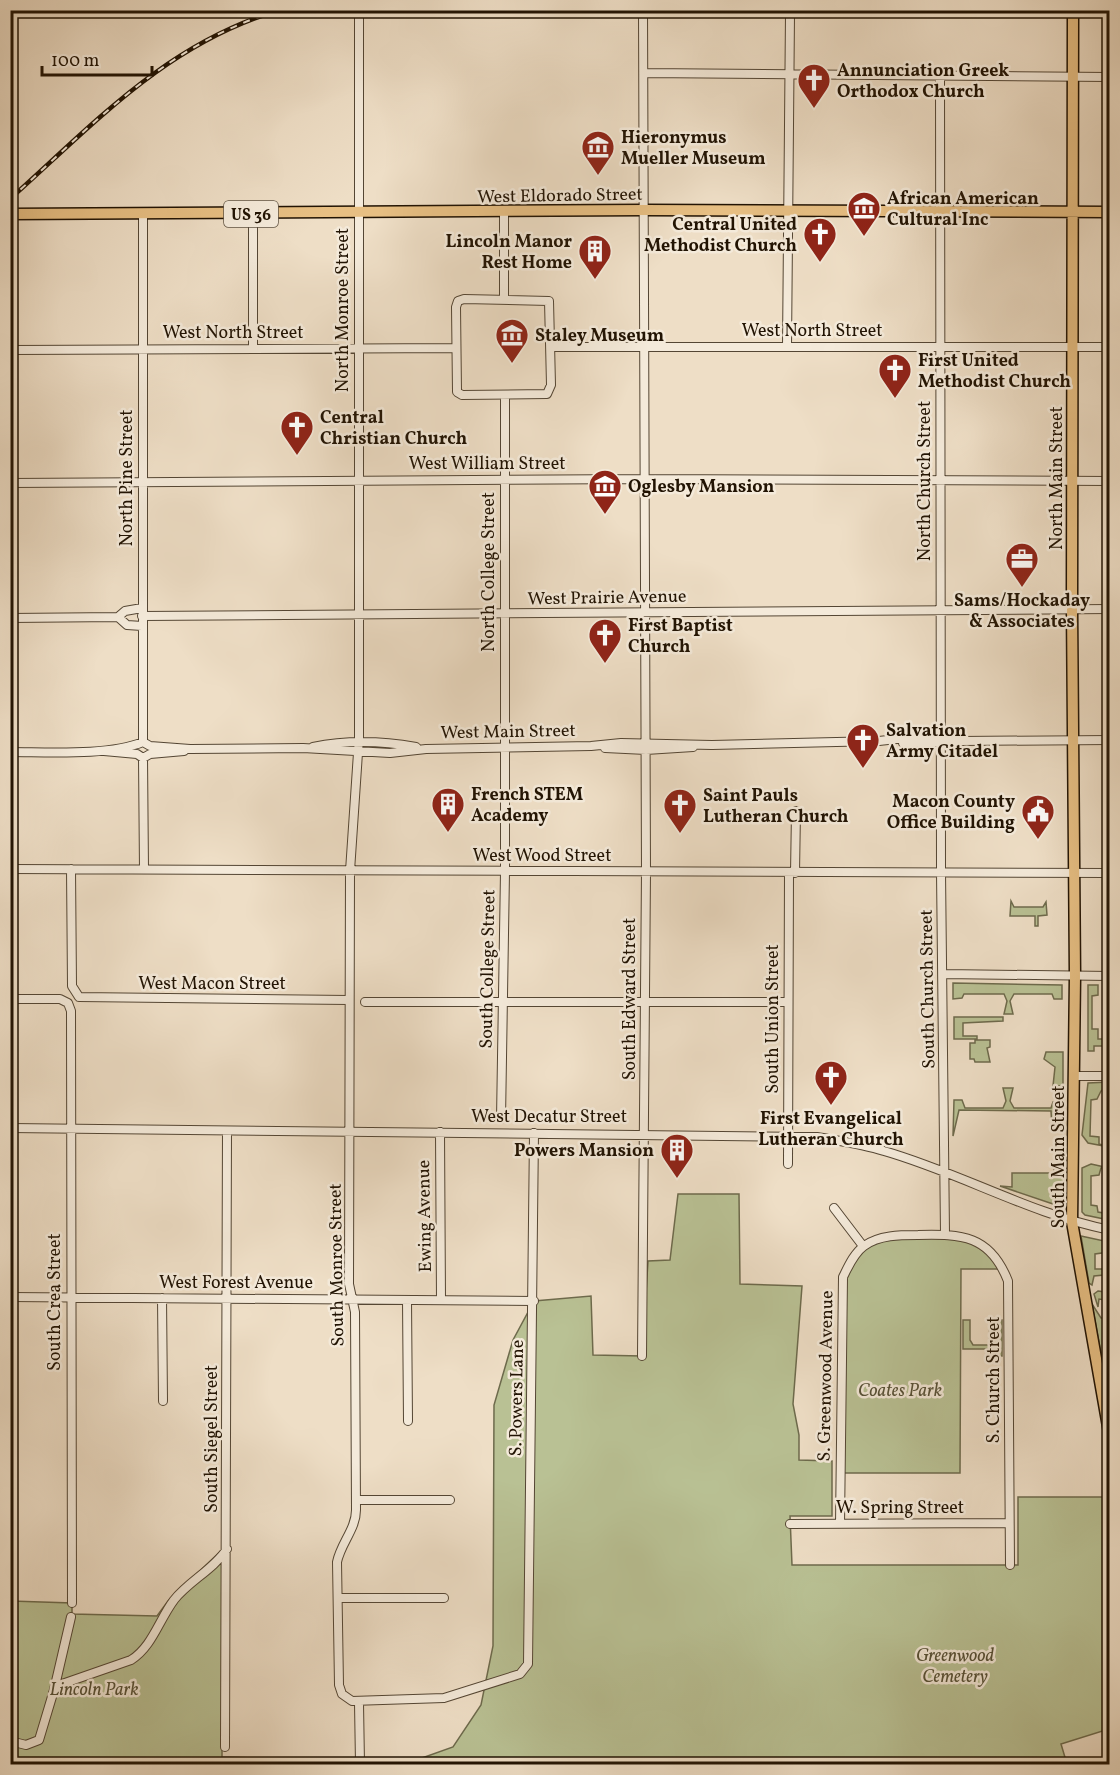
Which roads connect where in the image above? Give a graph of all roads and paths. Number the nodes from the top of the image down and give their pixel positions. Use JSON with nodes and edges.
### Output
{"nodes":[{"id":1,"x":644,"y":10,"type":"edge"},
{"id":2,"x":1073,"y":10,"type":"edge"},
{"id":3,"x":359,"y":12,"type":"edge"},
{"id":4,"x":790,"y":14,"type":"dead end"},
{"id":5,"x":644,"y":73,"type":"junction"},
{"id":6,"x":791,"y":74,"type":"junction"},
{"id":7,"x":940,"y":75,"type":"junction"},
{"id":8,"x":1073,"y":76,"type":"junction"},
{"id":9,"x":1110,"y":76,"type":"edge"},
{"id":10,"x":645,"y":210,"type":"junction"},
{"id":11,"x":788,"y":211,"type":"junction"},
{"id":12,"x":504,"y":212,"type":"junction"},
{"id":13,"x":941,"y":212,"type":"junction"},
{"id":14,"x":1074,"y":212,"type":"junction"},
{"id":15,"x":1110,"y":212,"type":"edge"},
{"id":16,"x":360,"y":213,"type":"junction"},
{"id":17,"x":10,"y":214,"type":"edge"},
{"id":18,"x":143,"y":214,"type":"junction"},
{"id":19,"x":253,"y":214,"type":"junction"},
{"id":20,"x":504,"y":299,"type":"junction"},
{"id":21,"x":1110,"y":346,"type":"edge"},
{"id":22,"x":551,"y":347,"type":"junction"},
{"id":23,"x":644,"y":347,"type":"junction"},
{"id":24,"x":787,"y":347,"type":"junction"},
{"id":25,"x":941,"y":347,"type":"junction"},
{"id":26,"x":1073,"y":347,"type":"junction"},
{"id":27,"x":253,"y":348,"type":"junction"},
{"id":28,"x":359,"y":348,"type":"junction"},
{"id":29,"x":455,"y":348,"type":"junction"},
{"id":30,"x":143,"y":349,"type":"junction"},
{"id":31,"x":10,"y":350,"type":"edge"},
{"id":32,"x":505,"y":395,"type":"junction"},
{"id":33,"x":644,"y":479,"type":"junction"},
{"id":34,"x":357,"y":480,"type":"junction"},
{"id":35,"x":504,"y":480,"type":"junction"},
{"id":36,"x":941,"y":481,"type":"junction"},
{"id":37,"x":1072,"y":482,"type":"junction"},
{"id":38,"x":1110,"y":482,"type":"edge"},
{"id":39,"x":10,"y":483,"type":"edge"},
{"id":40,"x":142,"y":483,"type":"junction"},
{"id":41,"x":1072,"y":609,"type":"junction"},
{"id":42,"x":1110,"y":609,"type":"edge"},
{"id":43,"x":941,"y":610,"type":"junction"},
{"id":44,"x":646,"y":612,"type":"junction"},
{"id":45,"x":506,"y":615,"type":"junction"},
{"id":46,"x":359,"y":616,"type":"junction"},
{"id":47,"x":142,"y":617,"type":"junction"},
{"id":48,"x":10,"y":618,"type":"edge"},
{"id":49,"x":118,"y":618,"type":"junction"},
{"id":50,"x":942,"y":740,"type":"junction"},
{"id":51,"x":1110,"y":740,"type":"edge"},
{"id":52,"x":1073,"y":741,"type":"junction"},
{"id":53,"x":359,"y":742,"type":"junction"},
{"id":54,"x":646,"y":746,"type":"junction"},
{"id":55,"x":303,"y":748,"type":"junction"},
{"id":56,"x":506,"y":748,"type":"junction"},
{"id":57,"x":426,"y":749,"type":"junction"},
{"id":58,"x":143,"y":750,"type":"junction"},
{"id":59,"x":10,"y":752,"type":"edge"},
{"id":60,"x":358,"y":753,"type":"junction"},
{"id":61,"x":796,"y":811,"type":"dead end"},
{"id":62,"x":10,"y":869,"type":"edge"},
{"id":63,"x":71,"y":869,"type":"junction"},
{"id":64,"x":144,"y":869,"type":"junction"},
{"id":65,"x":350,"y":871,"type":"junction"},
{"id":66,"x":505,"y":872,"type":"junction"},
{"id":67,"x":646,"y":872,"type":"junction"},
{"id":68,"x":941,"y":872,"type":"junction"},
{"id":69,"x":792,"y":873,"type":"junction"},
{"id":70,"x":1074,"y":873,"type":"junction"},
{"id":71,"x":1110,"y":873,"type":"edge"},
{"id":72,"x":943,"y":974,"type":"junction"},
{"id":73,"x":1075,"y":976,"type":"junction"},
{"id":74,"x":1110,"y":976,"type":"edge"},
{"id":75,"x":10,"y":999,"type":"edge"},
{"id":76,"x":349,"y":1000,"type":"junction"},
{"id":77,"x":365,"y":1002,"type":"dead end"},
{"id":78,"x":503,"y":1002,"type":"junction"},
{"id":79,"x":788,"y":1002,"type":"junction"},
{"id":80,"x":645,"y":1003,"type":"junction"},
{"id":81,"x":1074,"y":1076,"type":"junction"},
{"id":82,"x":1110,"y":1076,"type":"edge"},
{"id":83,"x":501,"y":1119,"type":"dead end"},
{"id":84,"x":10,"y":1128,"type":"edge"},
{"id":85,"x":70,"y":1129,"type":"junction"},
{"id":86,"x":227,"y":1131,"type":"junction"},
{"id":87,"x":349,"y":1131,"type":"junction"},
{"id":88,"x":440,"y":1132,"type":"junction"},
{"id":89,"x":534,"y":1133,"type":"junction"},
{"id":90,"x":645,"y":1133,"type":"junction"},
{"id":91,"x":788,"y":1134,"type":"junction"},
{"id":92,"x":788,"y":1164,"type":"dead end"},
{"id":93,"x":945,"y":1174,"type":"junction"},
{"id":94,"x":834,"y":1208,"type":"dead end"},
{"id":95,"x":1072,"y":1222,"type":"junction"},
{"id":96,"x":1110,"y":1230,"type":"edge"},
{"id":97,"x":945,"y":1234,"type":"junction"},
{"id":98,"x":863,"y":1246,"type":"junction"},
{"id":99,"x":10,"y":1298,"type":"edge"},
{"id":100,"x":70,"y":1298,"type":"junction"},
{"id":101,"x":162,"y":1298,"type":"junction"},
{"id":102,"x":228,"y":1298,"type":"junction"},
{"id":103,"x":352,"y":1300,"type":"junction"},
{"id":104,"x":407,"y":1300,"type":"junction"},
{"id":105,"x":441,"y":1300,"type":"junction"},
{"id":106,"x":534,"y":1300,"type":"junction"},
{"id":107,"x":642,"y":1356,"type":"dead end"},
{"id":108,"x":163,"y":1401,"type":"dead end"},
{"id":109,"x":408,"y":1421,"type":"dead end"},
{"id":110,"x":1110,"y":1438,"type":"edge"},
{"id":111,"x":356,"y":1500,"type":"junction"},
{"id":112,"x":450,"y":1500,"type":"dead end"},
{"id":113,"x":1009,"y":1522,"type":"junction"},
{"id":114,"x":790,"y":1524,"type":"dead end"},
{"id":115,"x":840,"y":1524,"type":"junction"},
{"id":116,"x":227,"y":1549,"type":"junction"},
{"id":117,"x":1010,"y":1565,"type":"dead end"},
{"id":118,"x":338,"y":1598,"type":"junction"},
{"id":119,"x":444,"y":1598,"type":"dead end"},
{"id":120,"x":72,"y":1603,"type":"dead end"},
{"id":121,"x":71,"y":1617,"type":"dead end"},
{"id":122,"x":54,"y":1690,"type":"junction"},
{"id":123,"x":358,"y":1703,"type":"junction"},
{"id":124,"x":10,"y":1741,"type":"edge"},
{"id":125,"x":225,"y":1747,"type":"dead end"},
{"id":126,"x":359,"y":1763,"type":"edge"}],
"edges":[{"from":1,"to":5,"type":"street","name":"South Edward Street"},
{"from":2,"to":8,"type":"main road","name":"North Main Street"},
{"from":3,"to":16,"type":"street","name":"North Monroe Street"},
{"from":4,"to":6,"type":"street"},
{"from":5,"to":6,"type":"street"},
{"from":5,"to":10,"type":"street","name":"South Edward Street"},
{"from":6,"to":7,"type":"street"},
{"from":6,"to":11,"type":"street"},
{"from":7,"to":8,"type":"street"},
{"from":7,"to":13,"type":"street","name":"North Church Street"},
{"from":8,"to":9,"type":"street"},
{"from":8,"to":14,"type":"main road","name":"North Main Street"},
{"from":10,"to":11,"type":"main road","name":"West Eldorado Street","number":"US 36"},
{"from":10,"to":12,"type":"main road","name":"West Eldorado Street","number":"US 36"},
{"from":10,"to":23,"type":"street","name":"South Edward Street"},
{"from":11,"to":13,"type":"main road","name":"West Eldorado Street","number":"US 36"},
{"from":11,"to":24,"type":"street"},
{"from":12,"to":16,"type":"main road","name":"West Eldorado Street","number":"US 36"},
{"from":12,"to":20,"type":"street"},
{"from":13,"to":14,"type":"main road","name":"West Eldorado Street","number":"US 36"},
{"from":13,"to":25,"type":"street","name":"North Church Street"},
{"from":14,"to":15,"type":"main road","name":"West Eldorado Street","number":"US 36"},
{"from":14,"to":26,"type":"main road","name":"North Main Street"},
{"from":16,"to":19,"type":"main road","name":"West Eldorado Street","number":"US 36"},
{"from":16,"to":28,"type":"street","name":"North Monroe Street"},
{"from":17,"to":18,"type":"main road","name":"West Eldorado Street","number":"US 36"},
{"from":18,"to":19,"type":"main road","name":"West Eldorado Street","number":"US 36"},
{"from":18,"to":30,"type":"street","name":"North Pine Street"},
{"from":19,"to":27,"type":"street"},
{"from":20,"to":22,"type":"street"},
{"from":20,"to":29,"type":"street"},
{"from":21,"to":26,"type":"street","name":"West North Street"},
{"from":22,"to":23,"type":"street","name":"West North Street"},
{"from":22,"to":32,"type":"street"},
{"from":23,"to":24,"type":"street","name":"West North Street"},
{"from":23,"to":33,"type":"street","name":"South Edward Street"},
{"from":24,"to":25,"type":"street","name":"West North Street"},
{"from":25,"to":26,"type":"street","name":"West North Street"},
{"from":25,"to":36,"type":"street","name":"North Church Street"},
{"from":26,"to":37,"type":"main road","name":"North Main Street"},
{"from":27,"to":28,"type":"street","name":"West North Street"},
{"from":27,"to":30,"type":"street","name":"West North Street"},
{"from":28,"to":29,"type":"street","name":"West North Street"},
{"from":28,"to":34,"type":"street","name":"North Monroe Street"},
{"from":29,"to":32,"type":"street"},
{"from":30,"to":31,"type":"street","name":"West North Street"},
{"from":30,"to":40,"type":"street","name":"North Pine Street"},
{"from":32,"to":35,"type":"street","name":"North College Street"},
{"from":33,"to":35,"type":"street","name":"West William Street"},
{"from":33,"to":36,"type":"street","name":"West William Street"},
{"from":33,"to":44,"type":"street","name":"South Edward Street"},
{"from":34,"to":35,"type":"street","name":"West William Street"},
{"from":34,"to":40,"type":"street","name":"West William Street"},
{"from":34,"to":46,"type":"street","name":"North Monroe Street"},
{"from":35,"to":45,"type":"street","name":"North College Street"},
{"from":36,"to":37,"type":"street","name":"West William Street"},
{"from":36,"to":43,"type":"street","name":"North Church Street"},
{"from":37,"to":38,"type":"street","name":"West William Street"},
{"from":37,"to":41,"type":"main road","name":"North Main Street"},
{"from":39,"to":40,"type":"street","name":"West William Street"},
{"from":40,"to":47,"type":"street","name":"North Pine Street"},
{"from":41,"to":42,"type":"street","name":"West Prairie Avenue"},
{"from":41,"to":43,"type":"street","name":"West Prairie Avenue"},
{"from":41,"to":52,"type":"main road","name":"North Main Street"},
{"from":43,"to":44,"type":"street","name":"West Prairie Avenue"},
{"from":43,"to":50,"type":"street","name":"North Church Street"},
{"from":44,"to":45,"type":"street","name":"West Prairie Avenue"},
{"from":44,"to":54,"type":"street","name":"South Edward Street"},
{"from":45,"to":46,"type":"street","name":"West Prairie Avenue"},
{"from":45,"to":56,"type":"street","name":"North College Street"},
{"from":46,"to":47,"type":"street","name":"West Prairie Avenue"},
{"from":46,"to":53,"type":"street","name":"North Monroe Street"},
{"from":47,"to":49,"type":"street"},
{"from":47,"to":49,"type":"street"},
{"from":47,"to":58,"type":"street","name":"North Pine Street"},
{"from":48,"to":49,"type":"street"},
{"from":50,"to":52,"type":"street","name":"West Main Street"},
{"from":50,"to":54,"type":"street","name":"West Main Street"},
{"from":50,"to":68,"type":"street","name":"South Church Street"},
{"from":51,"to":52,"type":"street","name":"West Main Street"},
{"from":52,"to":70,"type":"main road","name":"North Main Street"},
{"from":53,"to":55,"type":"street","name":"West Main Street"},
{"from":53,"to":57,"type":"street","name":"West Main Street"},
{"from":53,"to":60,"type":"street","name":"North Monroe Street"},
{"from":54,"to":56,"type":"street","name":"West Main Street"},
{"from":54,"to":67,"type":"street","name":"South Edward Street"},
{"from":55,"to":58,"type":"street","name":"West Main Street"},
{"from":55,"to":60,"type":"street","name":"West Main Street"},
{"from":56,"to":57,"type":"street","name":"West Main Street"},
{"from":56,"to":66,"type":"street","name":"South College Street"},
{"from":57,"to":60,"type":"street","name":"West Main Street"},
{"from":58,"to":59,"type":"street","name":"West Main Street"},
{"from":58,"to":64,"type":"street","name":"North Pine Street"},
{"from":60,"to":65,"type":"street","name":"South Monroe Street"},
{"from":61,"to":69,"type":"street","name":"South Union Street"},
{"from":62,"to":63,"type":"street","name":"West Wood Street"},
{"from":63,"to":64,"type":"street","name":"West Wood Street"},
{"from":63,"to":76,"type":"street","name":"West Macon Street"},
{"from":64,"to":65,"type":"street","name":"West Wood Street"},
{"from":65,"to":66,"type":"street","name":"West Wood Street"},
{"from":65,"to":76,"type":"street","name":"South Monroe Street"},
{"from":66,"to":67,"type":"street","name":"West Wood Street"},
{"from":66,"to":78,"type":"street","name":"South College Street"},
{"from":67,"to":69,"type":"street","name":"West Wood Street"},
{"from":67,"to":80,"type":"street","name":"South Edward Street"},
{"from":68,"to":69,"type":"street","name":"West Wood Street"},
{"from":68,"to":70,"type":"street","name":"West Wood Street"},
{"from":68,"to":72,"type":"street","name":"South Church Street"},
{"from":69,"to":79,"type":"street","name":"South Union Street"},
{"from":70,"to":71,"type":"street","name":"West Wood Street"},
{"from":70,"to":73,"type":"main road","name":"South Main Street"},
{"from":72,"to":73,"type":"street"},
{"from":72,"to":93,"type":"street","name":"South Church Street"},
{"from":73,"to":74,"type":"street"},
{"from":73,"to":81,"type":"main road","name":"South Main Street"},
{"from":75,"to":85,"type":"street","name":"South Crea Street"},
{"from":76,"to":87,"type":"street","name":"South Monroe Street"},
{"from":77,"to":78,"type":"street"},
{"from":78,"to":80,"type":"street"},
{"from":78,"to":83,"type":"street","name":"South College Street"},
{"from":79,"to":80,"type":"street"},
{"from":79,"to":91,"type":"street","name":"South Union Street"},
{"from":80,"to":90,"type":"street","name":"South Edward Street"},
{"from":81,"to":82,"type":"street"},
{"from":81,"to":95,"type":"main road","name":"South Main Street"},
{"from":84,"to":85,"type":"street","name":"West Decatur Street"},
{"from":85,"to":86,"type":"street","name":"West Decatur Street"},
{"from":85,"to":100,"type":"street","name":"South Crea Street"},
{"from":86,"to":87,"type":"street","name":"West Decatur Street"},
{"from":86,"to":102,"type":"street","name":"South Siegel Street"},
{"from":87,"to":88,"type":"street","name":"West Decatur Street"},
{"from":87,"to":103,"type":"street","name":"South Monroe Street"},
{"from":88,"to":89,"type":"street","name":"West Decatur Street"},
{"from":88,"to":105,"type":"street","name":"Ewing Avenue"},
{"from":89,"to":90,"type":"street","name":"West Decatur Street"},
{"from":89,"to":106,"type":"street","name":"S. Powers Lane"},
{"from":90,"to":91,"type":"street","name":"West Decatur Street"},
{"from":90,"to":107,"type":"street","name":"South Edward Street"},
{"from":91,"to":92,"type":"street","name":"South Union Street"},
{"from":91,"to":93,"type":"street","name":"West Decatur Street"},
{"from":93,"to":95,"type":"street","name":"West Decatur Street"},
{"from":93,"to":97,"type":"street","name":"South Church Street"},
{"from":94,"to":98,"type":"street"},
{"from":95,"to":96,"type":"street","name":"West Decatur Street"},
{"from":95,"to":110,"type":"main road","name":"South Main Street"},
{"from":97,"to":98,"type":"street"},
{"from":97,"to":113,"type":"street","name":"S. Church Street"},
{"from":98,"to":115,"type":"street","name":"S. Greenwood Avenue"},
{"from":99,"to":100,"type":"street","name":"West Forest Avenue"},
{"from":100,"to":101,"type":"street","name":"West Forest Avenue"},
{"from":100,"to":120,"type":"street","name":"South Crea Street"},
{"from":101,"to":102,"type":"street","name":"West Forest Avenue"},
{"from":101,"to":108,"type":"street"},
{"from":102,"to":103,"type":"street","name":"West Forest Avenue"},
{"from":102,"to":116,"type":"street","name":"South Siegel Street"},
{"from":103,"to":104,"type":"street","name":"West Forest Avenue"},
{"from":103,"to":111,"type":"street","name":"South Monroe Street"},
{"from":104,"to":105,"type":"street","name":"West Forest Avenue"},
{"from":104,"to":109,"type":"street"},
{"from":105,"to":106,"type":"street","name":"West Forest Avenue"},
{"from":106,"to":123,"type":"street","name":"S. Powers Lane"},
{"from":111,"to":112,"type":"street"},
{"from":111,"to":118,"type":"street","name":"South Monroe Street"},
{"from":113,"to":115,"type":"street","name":"W. Spring Street"},
{"from":113,"to":117,"type":"street","name":"S. Church Street"},
{"from":114,"to":115,"type":"street","name":"W. Spring Street"},
{"from":116,"to":122,"type":"street"},
{"from":116,"to":125,"type":"street","name":"South Siegel Street"},
{"from":118,"to":119,"type":"street"},
{"from":118,"to":123,"type":"street","name":"South Monroe Street"},
{"from":121,"to":122,"type":"street"},
{"from":122,"to":124,"type":"street"},
{"from":123,"to":126,"type":"street"}]}
